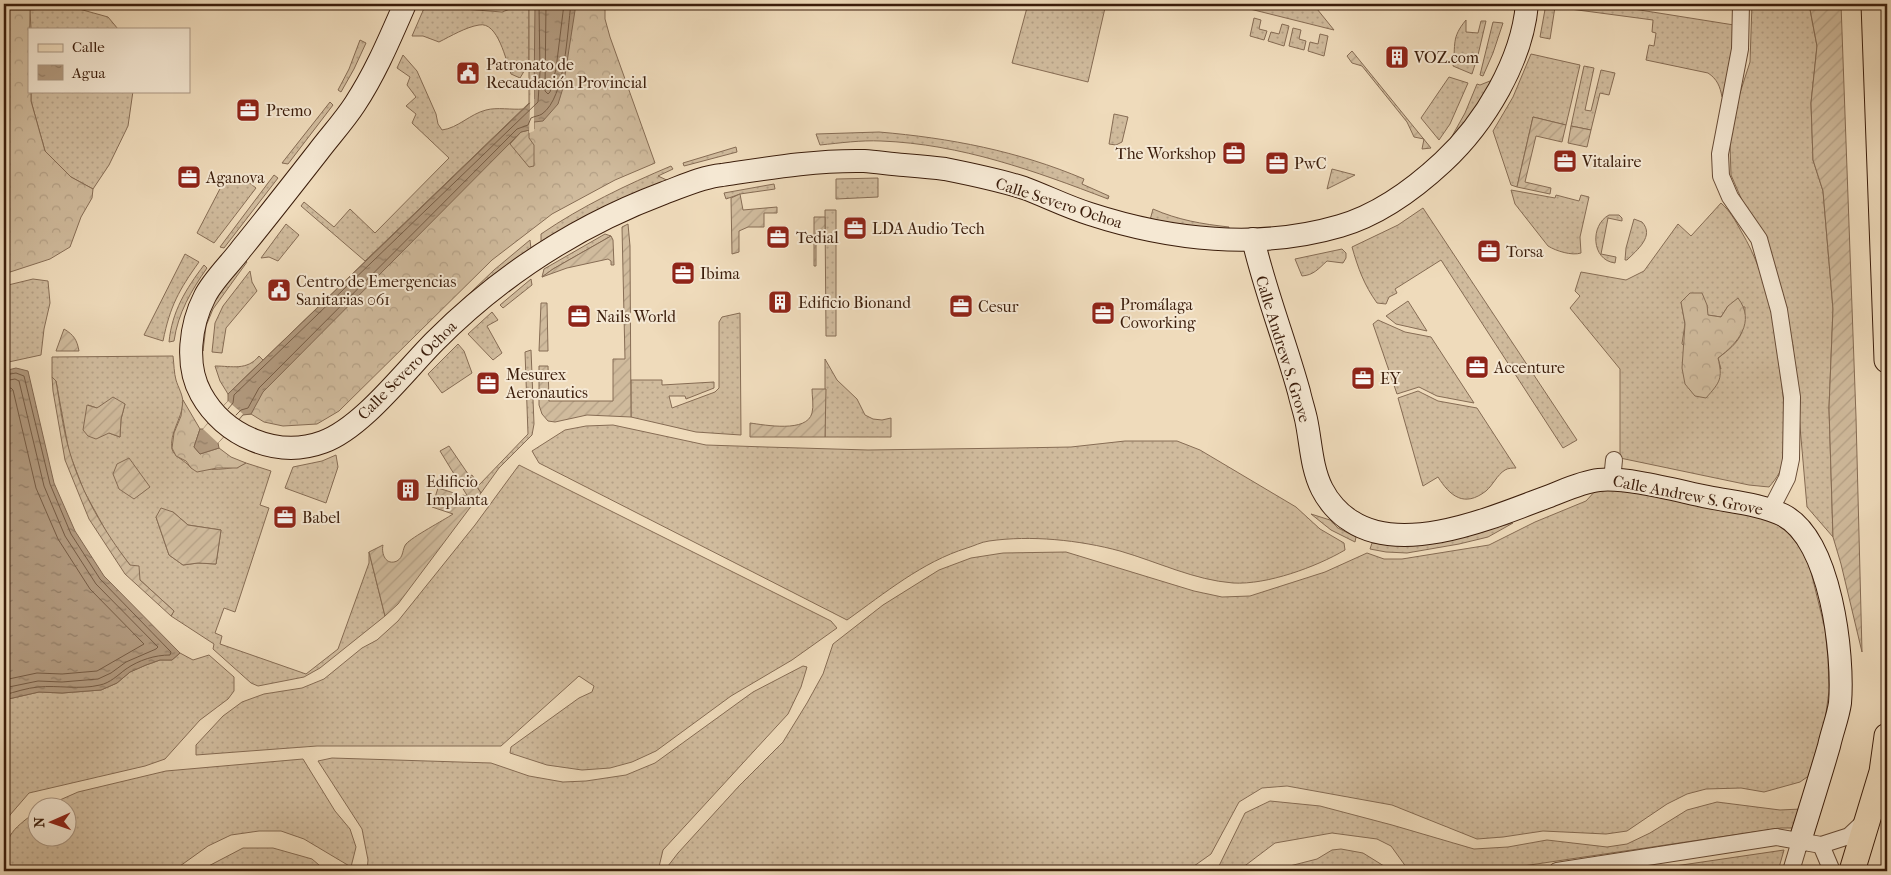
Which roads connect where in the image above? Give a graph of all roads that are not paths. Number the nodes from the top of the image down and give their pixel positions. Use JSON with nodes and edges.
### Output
{"nodes":[{"id":1,"x":405,"y":4,"type":"edge"},
{"id":2,"x":1527,"y":4,"type":"edge"},
{"id":3,"x":1741,"y":4,"type":"edge"},
{"id":4,"x":1874,"y":4,"type":"edge"},
{"id":5,"x":1252,"y":239,"type":"junction"},
{"id":6,"x":1887,"y":360,"type":"edge"},
{"id":7,"x":1770,"y":511,"type":"junction"},
{"id":8,"x":1887,"y":736,"type":"edge"},
{"id":9,"x":1868,"y":818,"type":"junction"},
{"id":10,"x":1810,"y":843,"type":"junction"},
{"id":11,"x":1599,"y":868,"type":"edge"},
{"id":12,"x":1855,"y":868,"type":"edge"},
{"id":13,"x":1557,"y":871,"type":"edge"},
{"id":14,"x":1791,"y":871,"type":"edge"},
{"id":15,"x":1832,"y":871,"type":"edge"}],
"edges":[{"from":1,"to":5,"type":"street","name":"Calle Severo Ochoa"},
{"from":2,"to":5,"type":"street","name":"Calle Severo Ochoa"},
{"from":3,"to":7,"type":"street"},
{"from":4,"to":6,"type":"main road"},
{"from":5,"to":7,"type":"street","name":"Calle Andrew S. Grove"},
{"from":7,"to":10,"type":"street","name":"Calle Andrew S. Grove"},
{"from":8,"to":9,"type":"main road"},
{"from":9,"to":10,"type":"street"},
{"from":9,"to":12,"type":"main road"},
{"from":10,"to":11,"type":"street"},
{"from":10,"to":14,"type":"street"},
{"from":10,"to":15,"type":"street"},
{"from":11,"to":13,"type":"street"}]}
